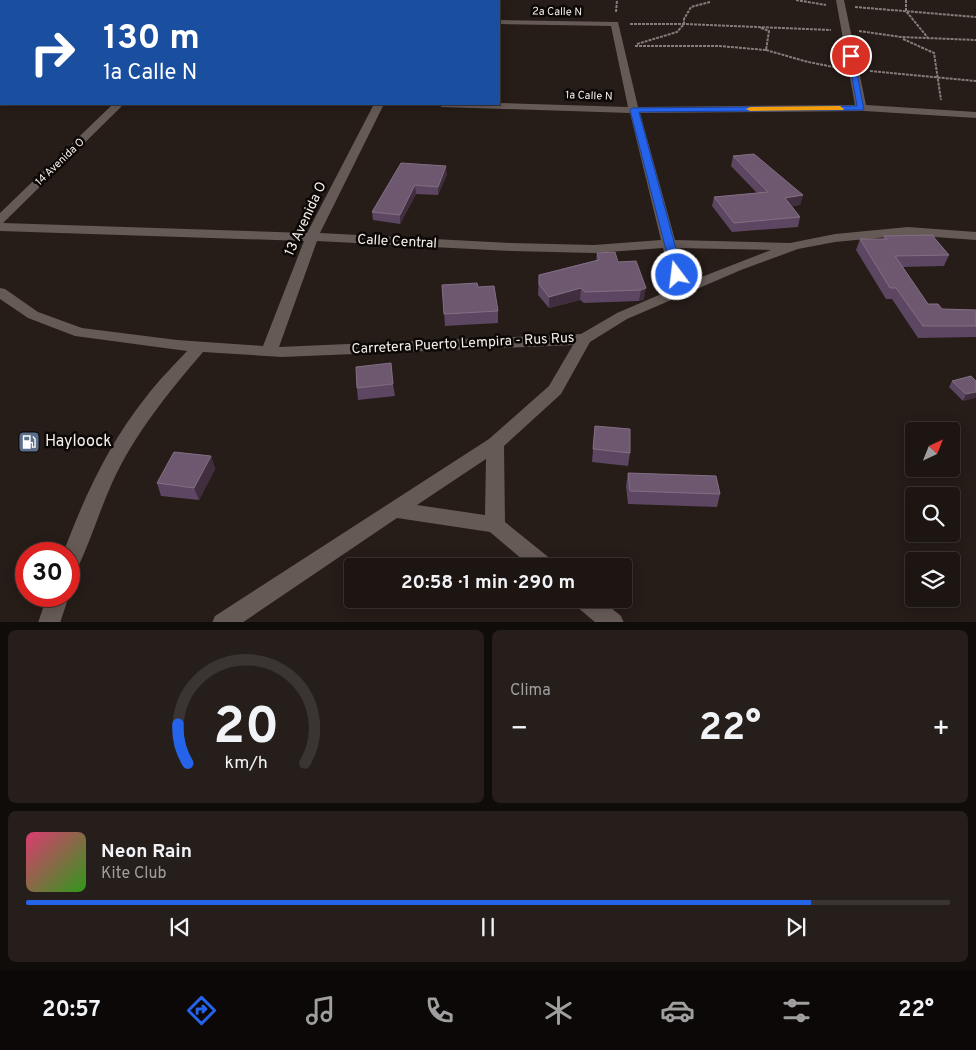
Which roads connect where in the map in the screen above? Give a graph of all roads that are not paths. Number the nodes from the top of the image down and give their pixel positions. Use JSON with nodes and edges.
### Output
{"nodes":[{"id":1,"x":840,"y":3,"type":"edge"},
{"id":2,"x":500,"y":22,"type":"edge"},
{"id":3,"x":118,"y":105,"type":"edge"},
{"id":4,"x":378,"y":105,"type":"edge"},
{"id":5,"x":474,"y":105,"type":"edge"},
{"id":6,"x":861,"y":108,"type":"junction"},
{"id":7,"x":634,"y":110,"type":"junction"},
{"id":8,"x":976,"y":115,"type":"edge"},
{"id":9,"x":0,"y":220,"type":"edge"},
{"id":10,"x":0,"y":227,"type":"edge"},
{"id":11,"x":976,"y":236,"type":"edge"},
{"id":12,"x":312,"y":237,"type":"junction"},
{"id":13,"x":669,"y":244,"type":"junction"},
{"id":14,"x":794,"y":246,"type":"junction"},
{"id":15,"x":681,"y":290,"type":"junction"},
{"id":16,"x":0,"y":292,"type":"edge"},
{"id":17,"x":584,"y":339,"type":"junction"},
{"id":18,"x":199,"y":347,"type":"junction"},
{"id":19,"x":269,"y":352,"type":"junction"},
{"id":20,"x":495,"y":444,"type":"junction"},
{"id":21,"x":394,"y":510,"type":"junction"},
{"id":22,"x":495,"y":525,"type":"junction"},
{"id":23,"x":77,"y":542,"type":"edge"},
{"id":24,"x":535,"y":558,"type":"edge"},
{"id":25,"x":55,"y":607,"type":"edge"},
{"id":26,"x":595,"y":608,"type":"edge"},
{"id":27,"x":50,"y":622,"type":"edge"},
{"id":28,"x":222,"y":622,"type":"edge"},
{"id":29,"x":613,"y":622,"type":"edge"}],
"edges":[{"from":1,"to":6,"type":"street"},
{"from":2,"to":7,"type":"street","name":"2a Calle N"},
{"from":3,"to":9,"type":"street","name":"14 Avenida O"},
{"from":4,"to":12,"type":"street","name":"13 Avenida O"},
{"from":5,"to":7,"type":"street","name":"1a Calle N"},
{"from":6,"to":7,"type":"street","name":"1a Calle N"},
{"from":6,"to":8,"type":"street","name":"1a Calle N"},
{"from":7,"to":13,"type":"street"},
{"from":10,"to":12,"type":"street","name":"Calle Central"},
{"from":11,"to":14,"type":"street","name":"Carretera Puerto Lempira - Rus Rus"},
{"from":12,"to":13,"type":"street","name":"Calle Central"},
{"from":12,"to":19,"type":"street","name":"13 Avenida O"},
{"from":13,"to":14,"type":"street","name":"Calle Central"},
{"from":13,"to":15,"type":"street"},
{"from":14,"to":15,"type":"street","name":"Carretera Puerto Lempira - Rus Rus"},
{"from":15,"to":17,"type":"street","name":"Carretera Puerto Lempira - Rus Rus"},
{"from":16,"to":18,"type":"street","name":"Carretera Puerto Lempira - Rus Rus"},
{"from":17,"to":19,"type":"street","name":"Carretera Puerto Lempira - Rus Rus"},
{"from":17,"to":20,"type":"street"},
{"from":18,"to":19,"type":"street","name":"Carretera Puerto Lempira - Rus Rus"},
{"from":18,"to":23,"type":"street"},
{"from":20,"to":21,"type":"street"},
{"from":20,"to":22,"type":"street"},
{"from":21,"to":22,"type":"street"},
{"from":21,"to":28,"type":"street"},
{"from":22,"to":24,"type":"street"},
{"from":25,"to":27,"type":"street"},
{"from":26,"to":29,"type":"street"}]}
